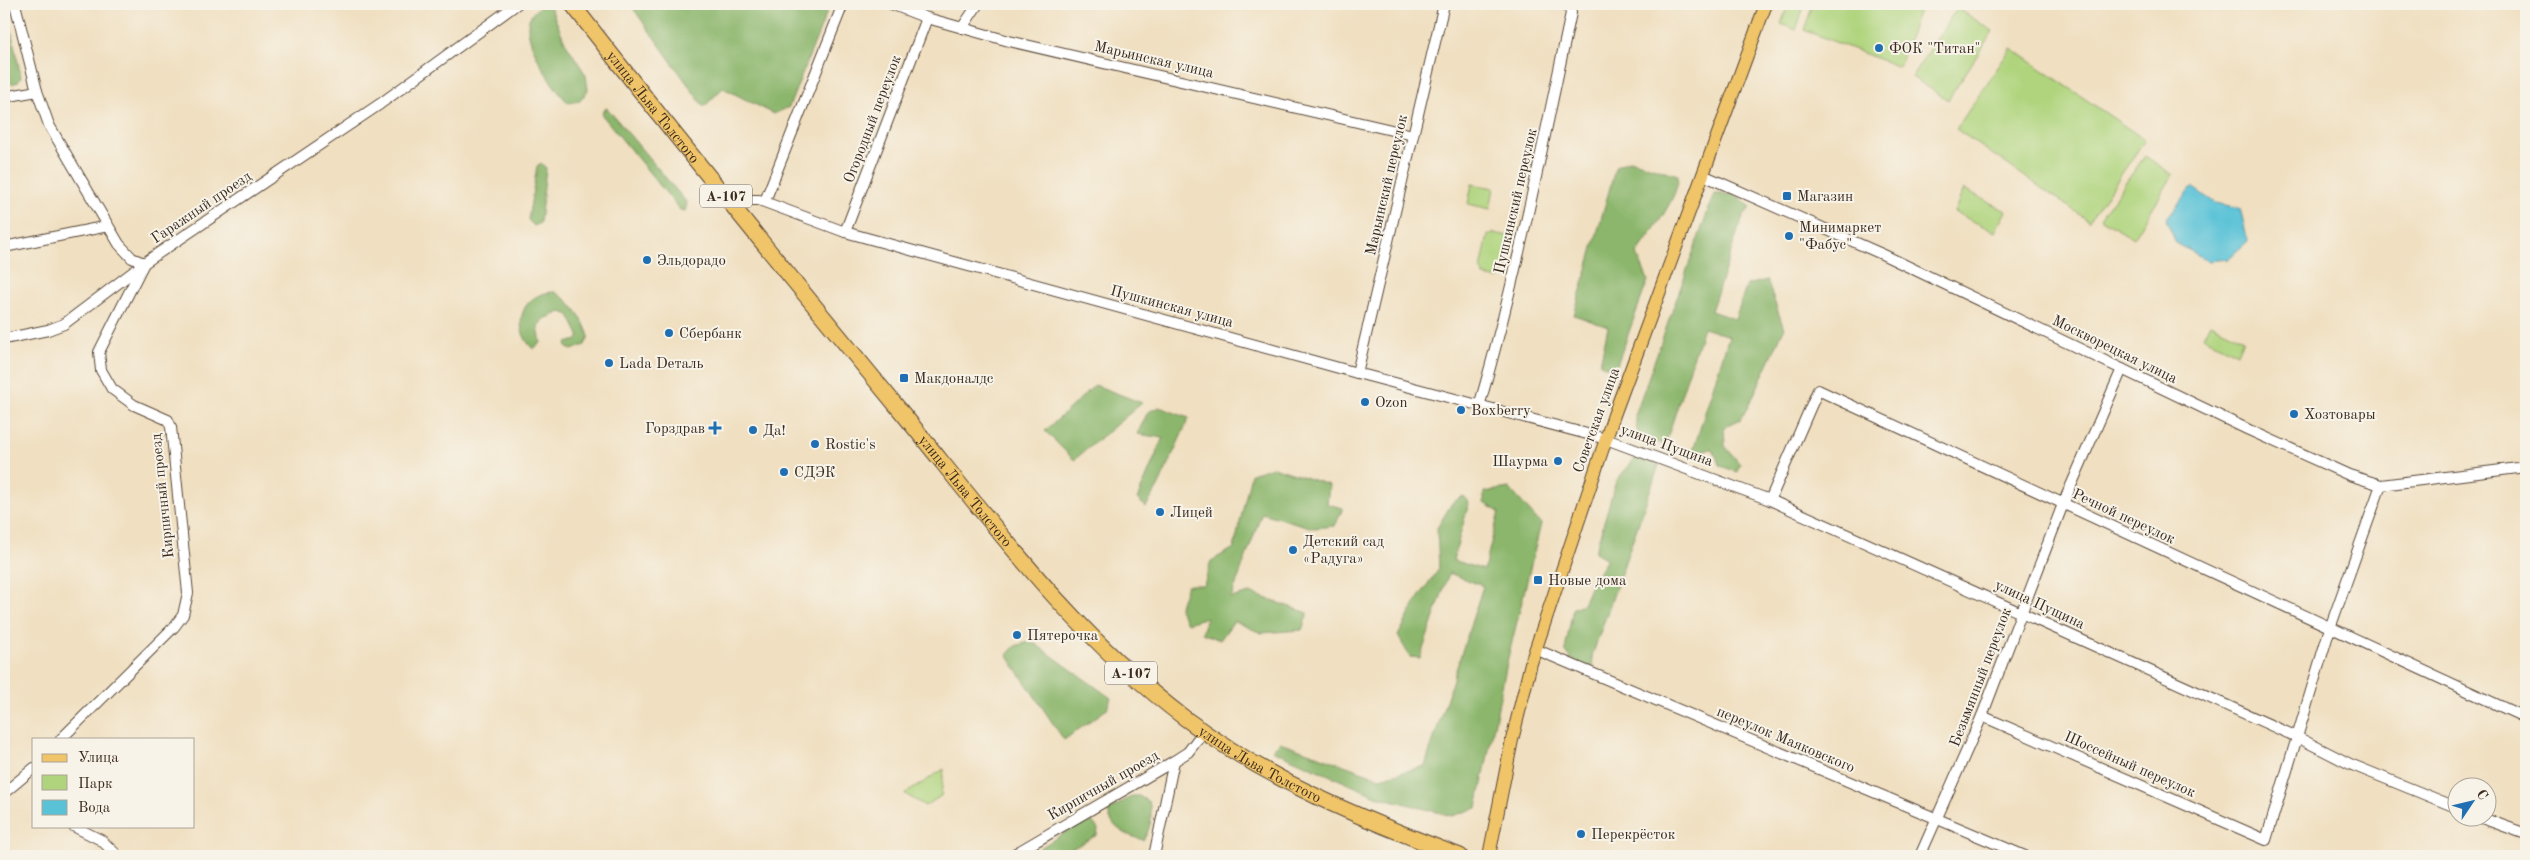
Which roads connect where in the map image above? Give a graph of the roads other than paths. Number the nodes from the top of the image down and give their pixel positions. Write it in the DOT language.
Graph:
graph roads {
  1 [pos="16,4"];
  2 [pos="517,4"];
  3 [pos="572,4"];
  4 [pos="842,4"];
  5 [pos="891,4"];
  6 [pos="978,4"];
  7 [pos="1444,4"];
  8 [pos="1568,4"];
  9 [pos="1766,4"];
  10 [pos="4,6"];
  11 [pos="926,18"];
  12 [pos="962,28"];
  13 [pos="37,91"];
  14 [pos="4,96"];
  15 [pos="1413,135"];
  16 [pos="1703,175"];
  17 [pos="765,201"];
  18 [pos="734,207"];
  19 [pos="108,226"];
  20 [pos="845,232"];
  21 [pos="4,247"];
  22 [pos="144,263"];
  23 [pos="4,339"];
  24 [pos="2122,369"];
  25 [pos="1357,373"];
  26 [pos="1480,403"];
  27 [pos="1606,439"];
  28 [pos="2526,467"];
  29 [pos="2381,485"];
  30 [pos="1770,500"];
  31 [pos="2063,504"];
  32 [pos="2022,612"];
  33 [pos="2330,628"];
  34 [pos="1535,649"];
  35 [pos="1982,716"];
  36 [pos="2526,718"];
  37 [pos="1204,731"];
  38 [pos="2297,737"];
  39 [pos="62,738"];
  40 [pos="1174,762"];
  41 [pos="32,770"];
  42 [pos="4,793"];
  43 [pos="2448,804"];
  44 [pos="1938,819"];
  45 [pos="2498,824"];
  46 [pos="77,828"];
  47 [pos="2526,834"];
  48 [pos="118,856"];
  49 [pos="1011,856"];
  50 [pos="1154,856"];
  51 [pos="1460,856"];
  52 [pos="1489,856"];
  53 [pos="1920,856"];
  54 [pos="2025,856"];
  1 -- 10 [label="street"];
  1 -- 13 [label="street, Гаражный проезд"];
  2 -- 22 [label="street, Гаражный проезд"];
  3 -- 18 [label="highway, улица Льва Толстого / А-107"];
  4 -- 17 [label="street"];
  5 -- 11 [label="street, Марьинская улица"];
  6 -- 12 [label="street"];
  7 -- 15 [label="street, Марьинский переулок"];
  8 -- 26 [label="street, Пушкинский переулок"];
  9 -- 16 [label="main road, Советская улица"];
  11 -- 12 [label="street, Марьинская улица"];
  11 -- 20 [label="street, Огородный переулок"];
  12 -- 15 [label="street, Марьинская улица"];
  13 -- 14 [label="street"];
  13 -- 19 [label="street, Гаражный проезд"];
  15 -- 25 [label="street, Марьинский переулок"];
  16 -- 24 [label="street, Москворецкая улица"];
  16 -- 27 [label="main road, Советская улица"];
  17 -- 18 [label="street, Пушкинская улица"];
  17 -- 20 [label="street, Пушкинская улица"];
  18 -- 37 [label="highway, улица Льва Толстого / А-107"];
  19 -- 21 [label="street"];
  19 -- 22 [label="street, Гаражный проезд"];
  20 -- 25 [label="street, Пушкинская улица"];
  22 -- 23 [label="street"];
  22 -- 39 [label="street, Кирпичный проезд"];
  24 -- 29 [label="street, Москворецкая улица"];
  24 -- 31 [label="street, Безымянный переулок"];
  25 -- 26 [label="street, Пушкинская улица"];
  26 -- 27 [label="street, Пушкинская улица"];
  27 -- 30 [label="street, улица Пущина"];
  27 -- 34 [label="main road, Советская улица"];
  28 -- 29 [label="street, Москворецкая улица"];
  29 -- 33 [label="street"];
  30 -- 31 [label="street, Речной переулок"];
  30 -- 32 [label="street, улица Пущина"];
  31 -- 32 [label="street, Безымянный переулок"];
  31 -- 33 [label="street, Речной переулок"];
  32 -- 35 [label="street, Безымянный переулок"];
  32 -- 38 [label="street, улица Пущина"];
  33 -- 36 [label="street, Речной переулок"];
  33 -- 38 [label="street"];
  34 -- 44 [label="street, переулок Маяковского"];
  34 -- 52 [label="main road, Советская улица"];
  35 -- 38 [label="street, Шоссейный переулок"];
  35 -- 44 [label="street, Безымянный переулок"];
  37 -- 40 [label="street, Кирпичный проезд"];
  37 -- 51 [label="highway, улица Льва Толстого / А-107"];
  38 -- 43 [label="street, улица Пущина"];
  40 -- 49 [label="street, Кирпичный проезд"];
  40 -- 50 [label="street"];
  41 -- 42 [label="street"];
  44 -- 53 [label="street, Безымянный переулок"];
  44 -- 54 [label="street, переулок Маяковского"];
  45 -- 47 [label="street"];
  46 -- 48 [label="street"];
}
